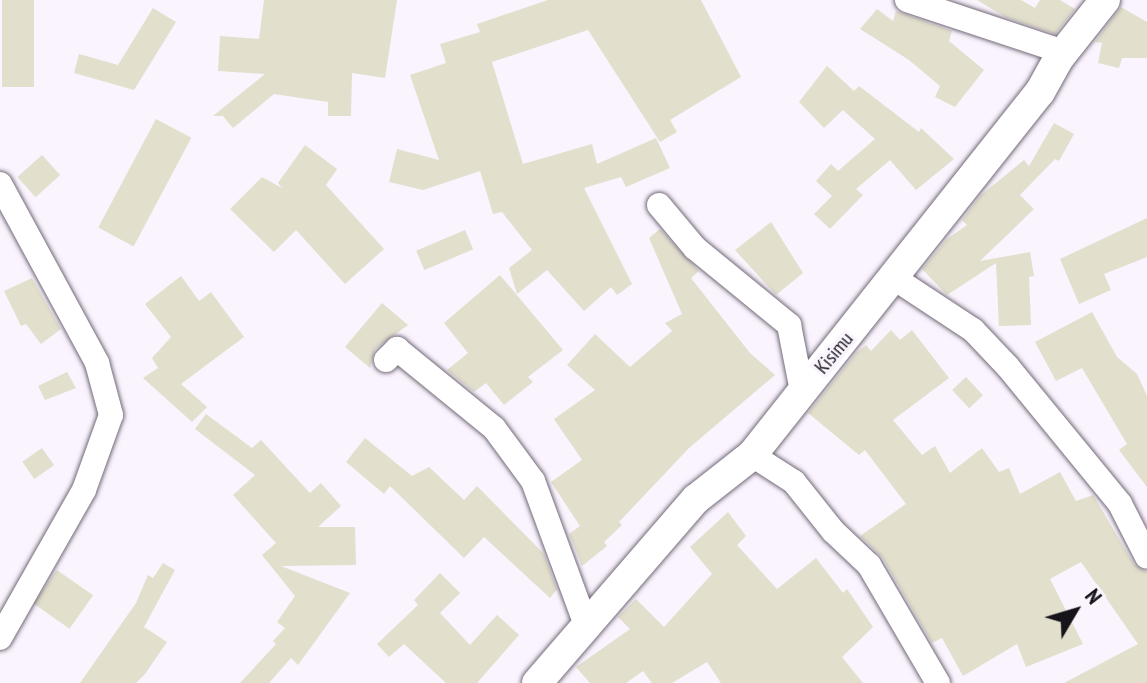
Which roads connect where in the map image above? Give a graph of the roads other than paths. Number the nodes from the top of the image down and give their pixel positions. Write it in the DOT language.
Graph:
graph roads {
  1 [pos="907,0"];
  2 [pos="1105,0"];
  3 [pos="1059,58"];
  4 [pos="0,184"];
  5 [pos="659,205"];
  6 [pos="894,278"];
  7 [pos="386,360"];
  8 [pos="802,391"];
  9 [pos="752,455"];
  10 [pos="1147,557"];
  11 [pos="587,628"];
  12 [pos="0,638"];
  13 [pos="537,683"];
  14 [pos="938,683"];
  1 -- 3 [label="street"];
  2 -- 3 [label="street, Kisimu"];
  3 -- 6 [label="street, Kisimu"];
  4 -- 12 [label="street"];
  5 -- 8 [label="street"];
  6 -- 8 [label="street, Kisimu"];
  6 -- 10 [label="street"];
  7 -- 11 [label="street"];
  8 -- 9 [label="street, Kisimu"];
  9 -- 11 [label="street, Kisimu"];
  9 -- 14 [label="street"];
  11 -- 13 [label="street, Kisimu"];
}
